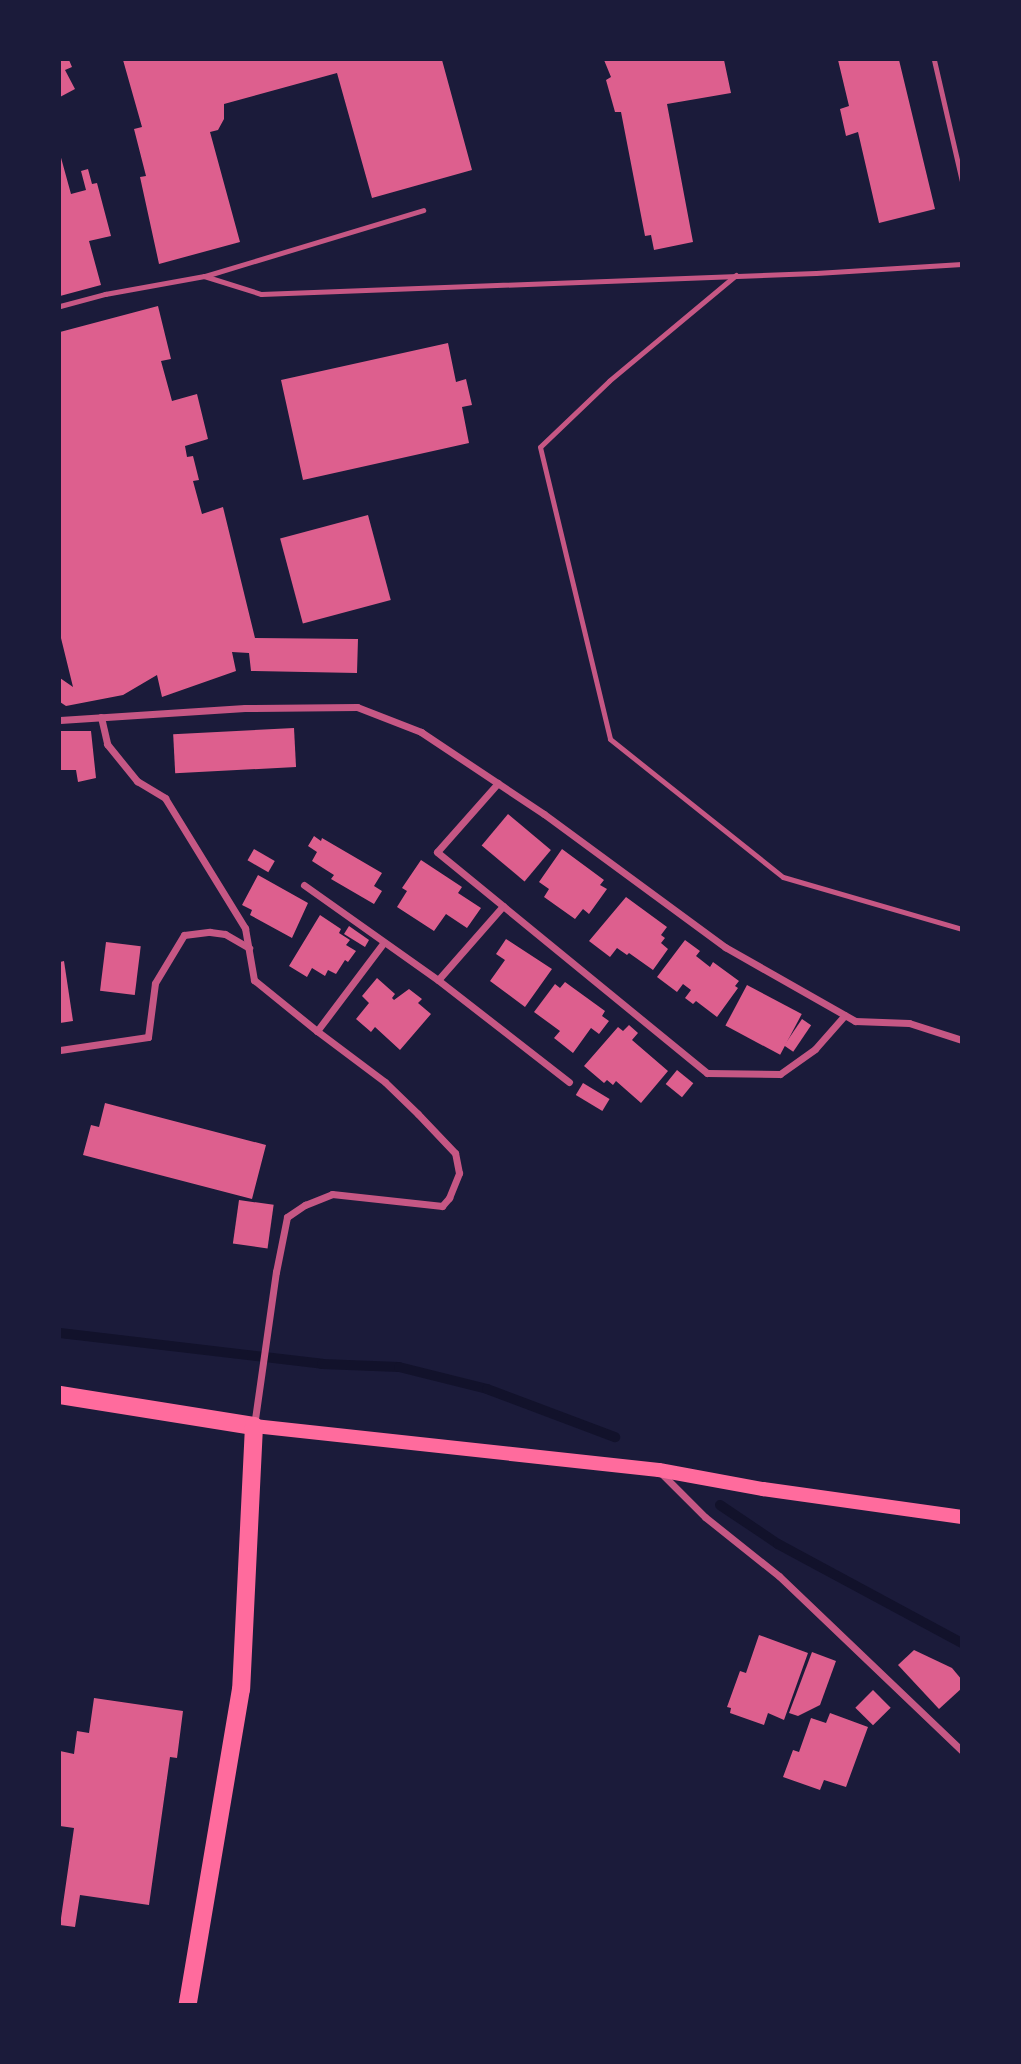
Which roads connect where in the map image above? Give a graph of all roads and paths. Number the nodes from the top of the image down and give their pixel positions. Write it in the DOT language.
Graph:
graph roads {
  1 [pos="934,60"];
  2 [pos="961,181"];
  3 [pos="423,210"];
  4 [pos="961,264"];
  5 [pos="736,275"];
  6 [pos="204,276"];
  7 [pos="60,306"];
  8 [pos="101,717"];
  9 [pos="60,720"];
  10 [pos="498,783"];
  11 [pos="304,885"];
  12 [pos="503,906"];
  13 [pos="961,929"];
  14 [pos="384,942"];
  15 [pos="248,948"];
  16 [pos="439,980"];
  17 [pos="845,1015"];
  18 [pos="317,1031"];
  19 [pos="961,1040"];
  20 [pos="60,1050"];
  21 [pos="569,1082"];
  22 [pos="60,1395"];
  23 [pos="254,1426"];
  24 [pos="659,1470"];
  25 [pos="961,1517"];
  26 [pos="961,1751"];
  27 [pos="188,2004"];
  1 -- 2 [label="lane"];
  3 -- 6 [label="lane"];
  4 -- 5 [label="lane"];
  5 -- 6 [label="lane"];
  5 -- 13 [label="lane"];
  6 -- 7 [label="lane"];
  8 -- 9 [label="street"];
  8 -- 10 [label="street"];
  8 -- 15 [label="street"];
  10 -- 12 [label="street"];
  10 -- 17 [label="street"];
  11 -- 14 [label="street"];
  12 -- 16 [label="street"];
  12 -- 17 [label="street"];
  14 -- 16 [label="street"];
  14 -- 18 [label="street"];
  15 -- 18 [label="street"];
  15 -- 20 [label="street"];
  16 -- 21 [label="street"];
  17 -- 19 [label="street"];
  18 -- 23 [label="street"];
  22 -- 23 [label="main road"];
  23 -- 24 [label="main road"];
  23 -- 27 [label="main road"];
  24 -- 25 [label="main road"];
  24 -- 26 [label="street"];
}
